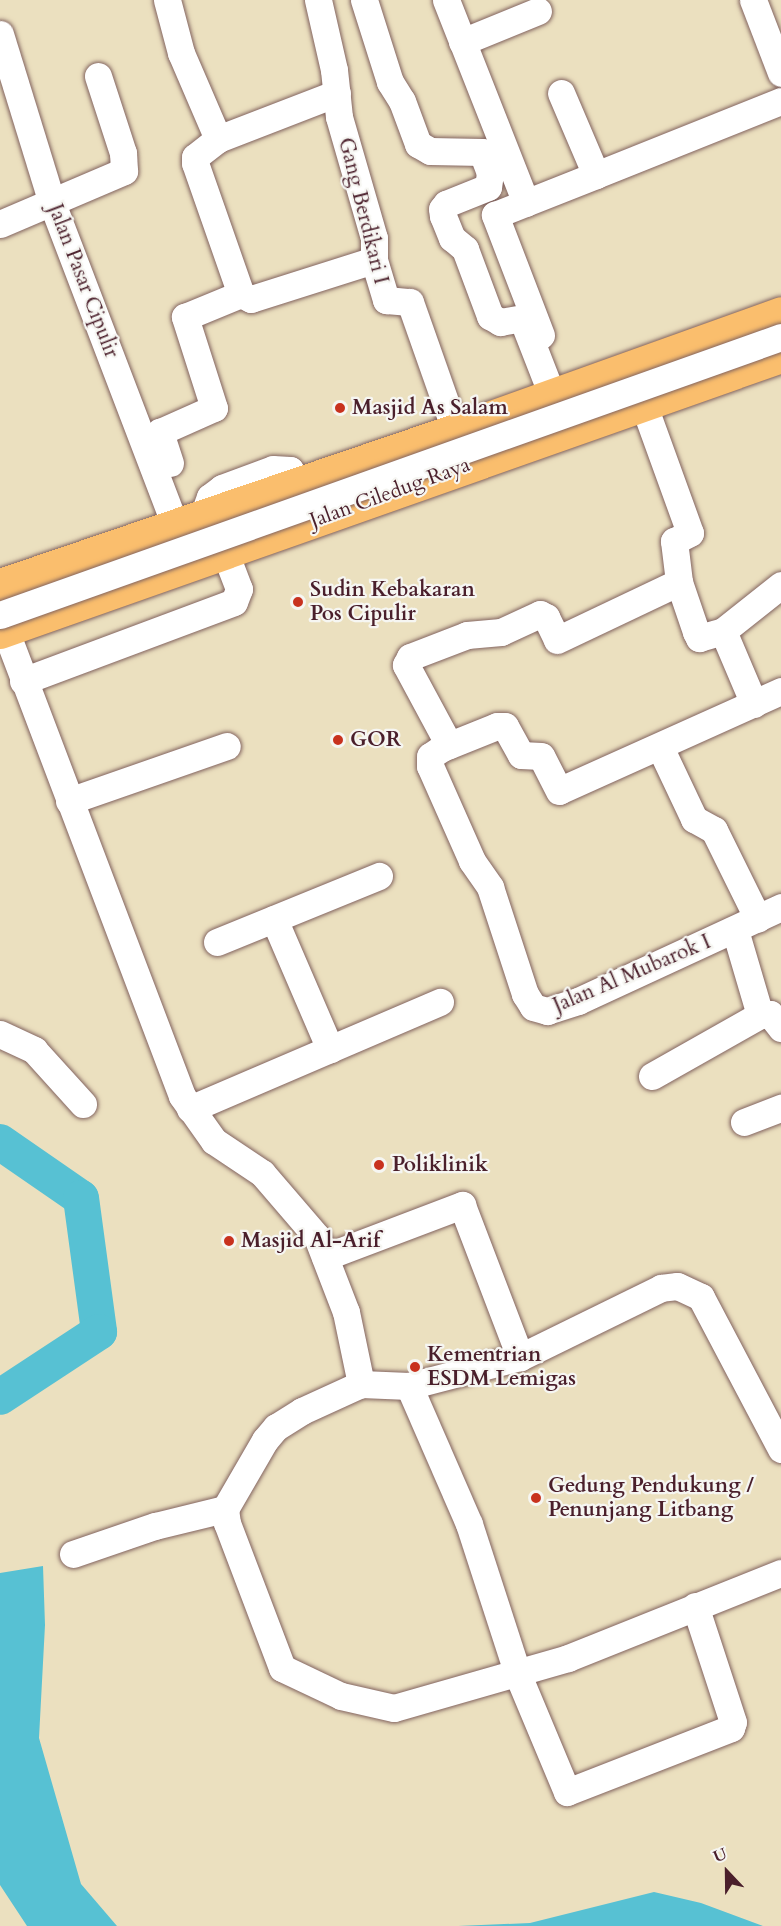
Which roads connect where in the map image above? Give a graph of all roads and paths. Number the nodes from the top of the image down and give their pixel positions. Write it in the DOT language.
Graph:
graph roads {
  1 [pos="167,0"];
  2 [pos="318,0"];
  3 [pos="364,0"];
  4 [pos="446,0"];
  5 [pos="753,0"];
  6 [pos="538,11"];
  7 [pos="0,34"];
  8 [pos="462,42"];
  9 [pos="780,59"];
  10 [pos="98,76"];
  11 [pos="337,93"];
  12 [pos="561,93"];
  13 [pos="781,101"];
  14 [pos="218,139"];
  15 [pos="596,175"];
  16 [pos="52,203"];
  17 [pos="526,203"];
  18 [pos="0,224"];
  19 [pos="374,260"];
  20 [pos="241,294"];
  21 [pos="781,313"];
  22 [pos="781,337"];
  23 [pos="781,356"];
  24 [pos="628,368"];
  25 [pos="557,394"];
  26 [pos="643,403"];
  27 [pos="455,430"];
  28 [pos="152,434"];
  29 [pos="260,485"];
  30 [pos="189,521"];
  31 [pos="278,534"];
  32 [pos="225,552"];
  33 [pos="679,582"];
  34 [pos="0,585"];
  35 [pos="781,585"];
  36 [pos="1,624"];
  37 [pos="723,631"];
  38 [pos="23,681"];
  39 [pos="781,691"];
  40 [pos="754,704"];
  41 [pos="449,745"];
  42 [pos="227,746"];
  43 [pos="660,747"];
  44 [pos="69,801"];
  45 [pos="378,876"];
  46 [pos="758,918"];
  47 [pos="274,919"];
  48 [pos="217,942"];
  49 [pos="440,1002"];
  50 [pos="771,1021"];
  51 [pos="0,1034"];
  52 [pos="330,1049"];
  53 [pos="652,1076"];
  54 [pos="83,1104"];
  55 [pos="781,1108"];
  56 [pos="190,1109"];
  57 [pos="744,1122"];
  58 [pos="325,1257"];
  59 [pos="520,1357"];
  60 [pos="361,1384"];
  61 [pos="409,1386"];
  62 [pos="781,1449"];
  63 [pos="225,1509"];
  64 [pos="73,1554"];
  65 [pos="781,1573"];
  66 [pos="695,1606"];
  67 [pos="518,1675"];
  1 -- 14 [label="street"];
  2 -- 11 [label="street, Gang Berdikari I"];
  3 -- 25 [label="street"];
  4 -- 8 [label="street"];
  5 -- 9 [label="street"];
  6 -- 8 [label="street"];
  7 -- 16 [label="street, Jalan Pasar Cipulir"];
  8 -- 17 [label="street"];
  10 -- 16 [label="street"];
  11 -- 14 [label="street"];
  11 -- 19 [label="street, Gang Berdikari I"];
  12 -- 15 [label="street"];
  13 -- 15 [label="street"];
  14 -- 20 [label="street"];
  15 -- 17 [label="street"];
  16 -- 18 [label="street"];
  16 -- 28 [label="street, Jalan Pasar Cipulir"];
  17 -- 25 [label="street"];
  19 -- 20 [label="street"];
  19 -- 27 [label="street, Gang Berdikari I"];
  20 -- 28 [label="street"];
  21 -- 24 [label="main road, Jalan Ciledug Raya"];
  22 -- 36 [label="street, bridge"];
  23 -- 26 [label="main road, Jalan Ciledug Raya"];
  24 -- 25 [label="main road, Jalan Ciledug Raya"];
  24 -- 26 [label="main road"];
  25 -- 27 [label="main road, Jalan Ciledug Raya"];
  26 -- 31 [label="main road, Jalan Ciledug Raya"];
  26 -- 33 [label="street"];
  27 -- 29 [label="main road, Jalan Ciledug Raya"];
  28 -- 30 [label="street, Jalan Pasar Cipulir"];
  29 -- 30 [label="main road, Jalan Ciledug Raya"];
  29 -- 31 [label="main road"];
  30 -- 34 [label="main road, Jalan Ciledug Raya"];
  31 -- 32 [label="main road, Jalan Ciledug Raya"];
  32 -- 36 [label="main road, Jalan Ciledug Raya"];
  32 -- 38 [label="street"];
  33 -- 37 [label="street"];
  33 -- 41 [label="street"];
  35 -- 37 [label="street"];
  36 -- 38 [label="street"];
  37 -- 40 [label="street"];
  38 -- 44 [label="street"];
  39 -- 40 [label="street"];
  40 -- 43 [label="street"];
  41 -- 43 [label="street"];
  41 -- 46 [label="street, Jalan Al Mubarok I"];
  42 -- 44 [label="street"];
  43 -- 46 [label="street"];
  44 -- 56 [label="street"];
  45 -- 47 [label="street"];
  46 -- 50 [label="street"];
  47 -- 48 [label="street"];
  47 -- 52 [label="street"];
  49 -- 52 [label="street"];
  50 -- 53 [label="street"];
  51 -- 54 [label="street"];
  52 -- 56 [label="street"];
  55 -- 57 [label="street"];
  56 -- 58 [label="street"];
  58 -- 59 [label="street"];
  58 -- 60 [label="street"];
  59 -- 61 [label="street"];
  59 -- 62 [label="street"];
  60 -- 61 [label="street"];
  60 -- 63 [label="street"];
  61 -- 67 [label="street"];
  63 -- 64 [label="street"];
  63 -- 67 [label="street"];
  65 -- 66 [label="street"];
  66 -- 67 [label="street"];
  66 -- 67 [label="street"];
}
